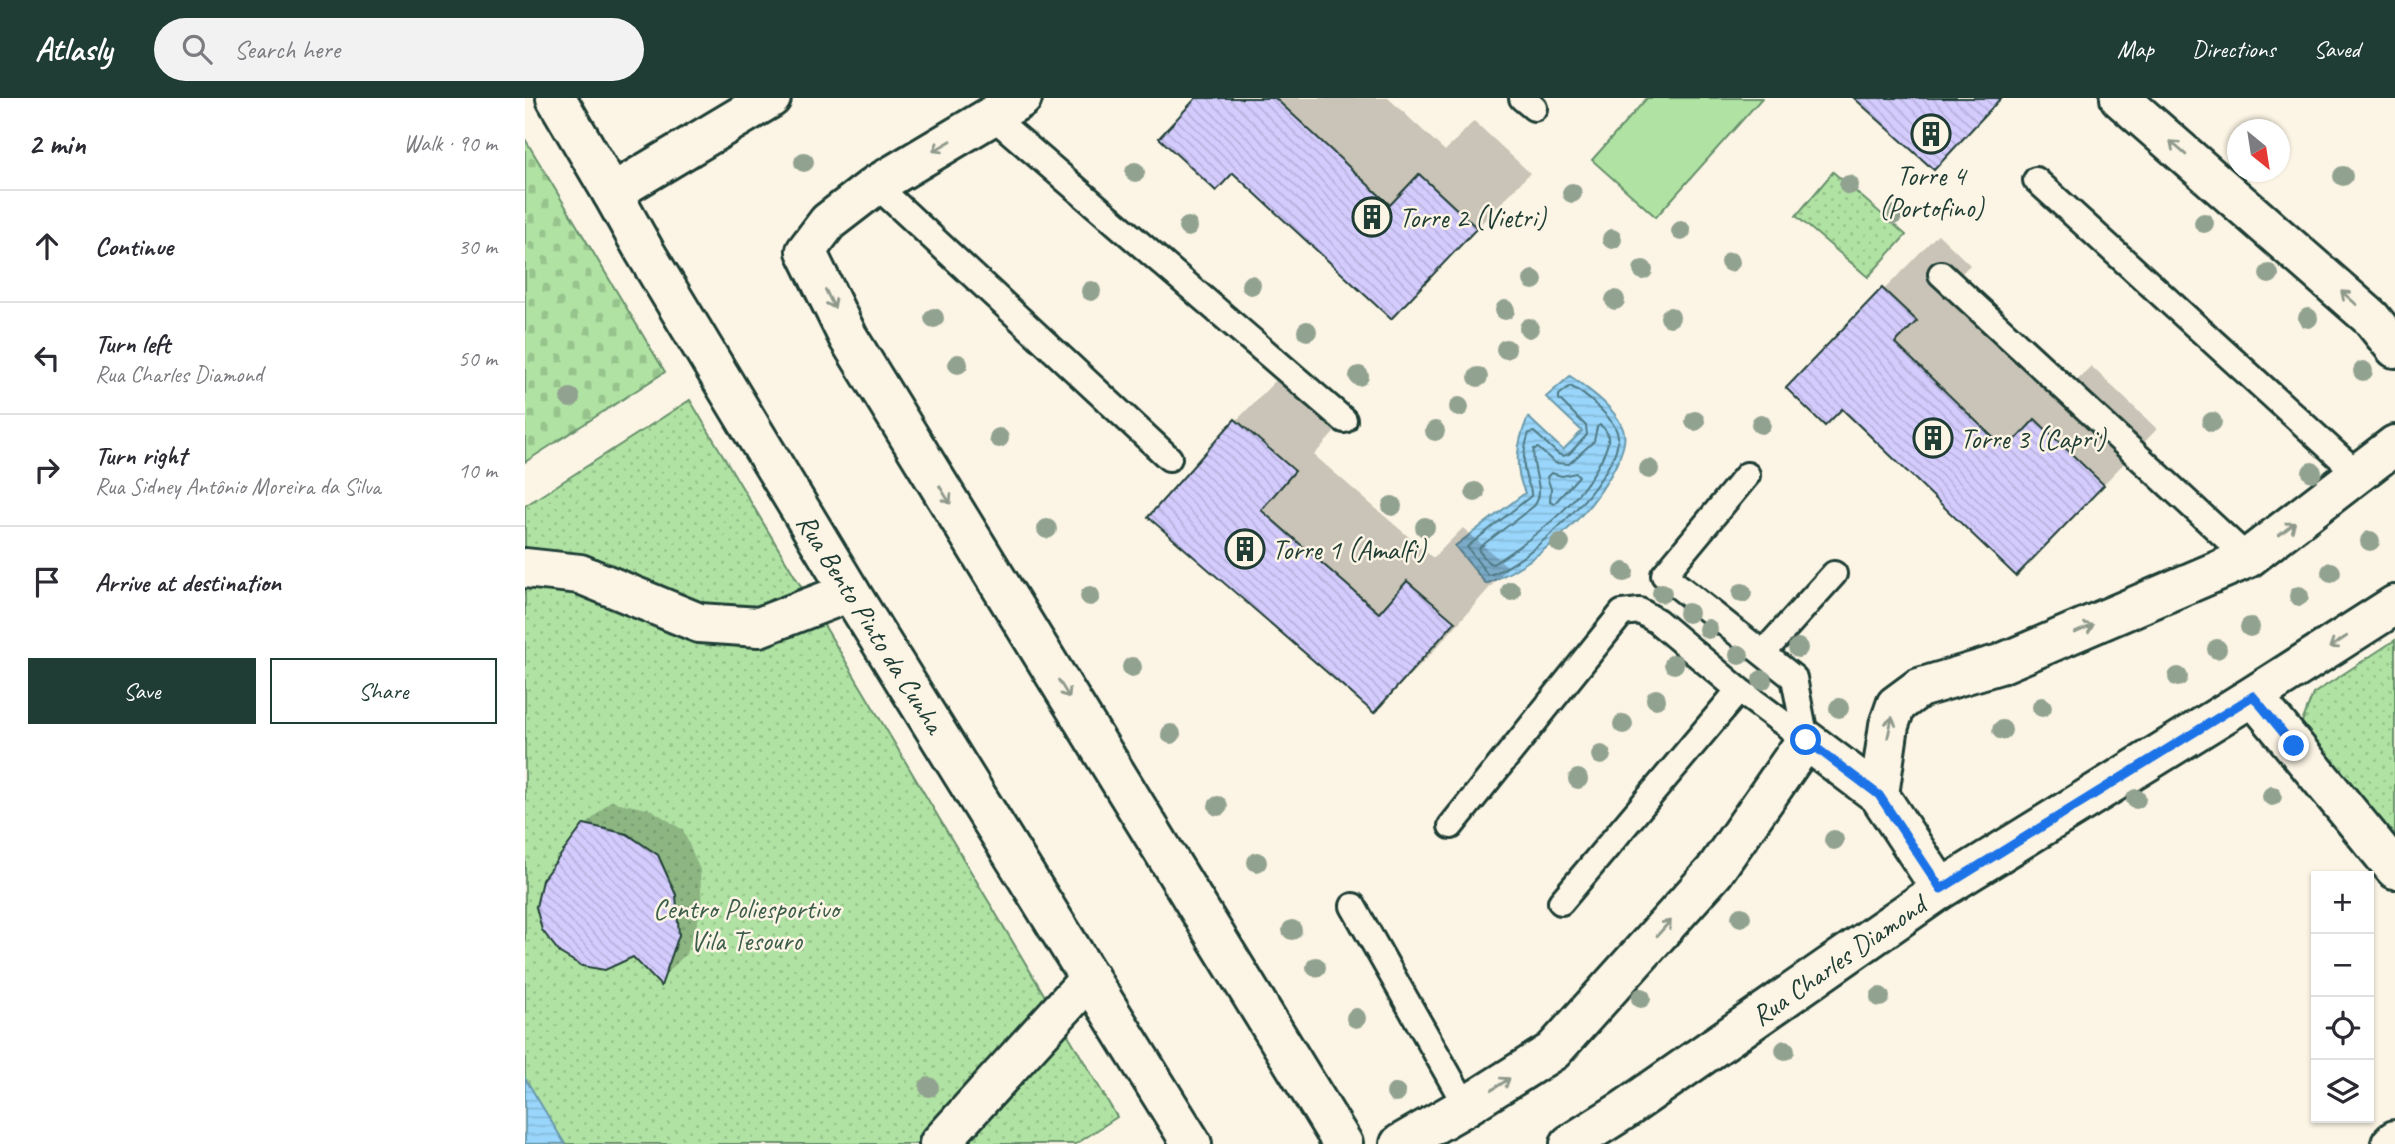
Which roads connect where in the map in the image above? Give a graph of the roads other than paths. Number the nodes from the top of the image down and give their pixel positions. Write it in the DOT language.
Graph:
graph roads {
  1 [pos="556,98"];
  2 [pos="771,98"];
  3 [pos="2120,98"];
  4 [pos="1007,107"];
  5 [pos="2036,180"];
  6 [pos="876,185"];
  7 [pos="612,193"];
  8 [pos="1941,274"];
  9 [pos="2395,348"];
  10 [pos="1344,420"];
  11 [pos="2395,445"];
  12 [pos="1168,458"];
  13 [pos="2358,474"];
  14 [pos="1747,475"];
  15 [pos="2249,558"];
  16 [pos="525,568"];
  17 [pos="1834,574"];
  18 [pos="850,592"];
  19 [pos="2395,605"];
  20 [pos="1763,653"];
  21 [pos="1739,690"];
  22 [pos="2253,696"];
  23 [pos="1806,740"];
  24 [pos="1879,795"];
  25 [pos="1451,826"];
  26 [pos="2395,869"];
  27 [pos="1941,889"];
  28 [pos="1561,902"];
  29 [pos="1353,906"];
  30 [pos="1090,978"];
  31 [pos="1466,1106"];
  32 [pos="2395,1140"];
  33 [pos="939,1144"];
  34 [pos="1192,1144"];
  35 [pos="1343,1144"];
  36 [pos="1400,1144"];
  37 [pos="1570,1144"];
  38 [pos="2391,1144"];
  1 -- 7 [label="street, Rua Bento Pinto da Cunha"];
  2 -- 7 [label="street"];
  9 -- 3 [label="street, one-way"];
  4 -- 6 [label="street, one-way"];
  4 -- 10 [label="lane"];
  5 -- 13 [label="lane"];
  6 -- 12 [label="lane"];
  6 -- 35 [label="street, one-way"];
  7 -- 18 [label="street, Rua Bento Pinto da Cunha"];
  8 -- 15 [label="lane"];
  11 -- 13 [label="street"];
  15 -- 13 [label="street, one-way"];
  14 -- 20 [label="lane"];
  24 -- 15 [label="street, one-way"];
  16 -- 18 [label="street"];
  17 -- 20 [label="lane"];
  18 -- 30 [label="street, Rua Bento Pinto da Cunha"];
  19 -- 22 [label="street, Rua Charles Diamond, one-way"];
  20 -- 23 [label="lane"];
  21 -- 23 [label="lane"];
  21 -- 25 [label="lane"];
  21 -- 28 [label="lane"];
  22 -- 26 [label="street"];
  22 -- 27 [label="street, Rua Charles Diamond"];
  23 -- 24 [label="street"];
  31 -- 23 [label="street, one-way"];
  24 -- 27 [label="street"];
  27 -- 37 [label="street, Rua Charles Diamond"];
  29 -- 31 [label="lane"];
  30 -- 33 [label="street"];
  30 -- 34 [label="street, Rua Bento Pinto da Cunha"];
  31 -- 36 [label="street"];
  32 -- 38 [label="street"];
}
